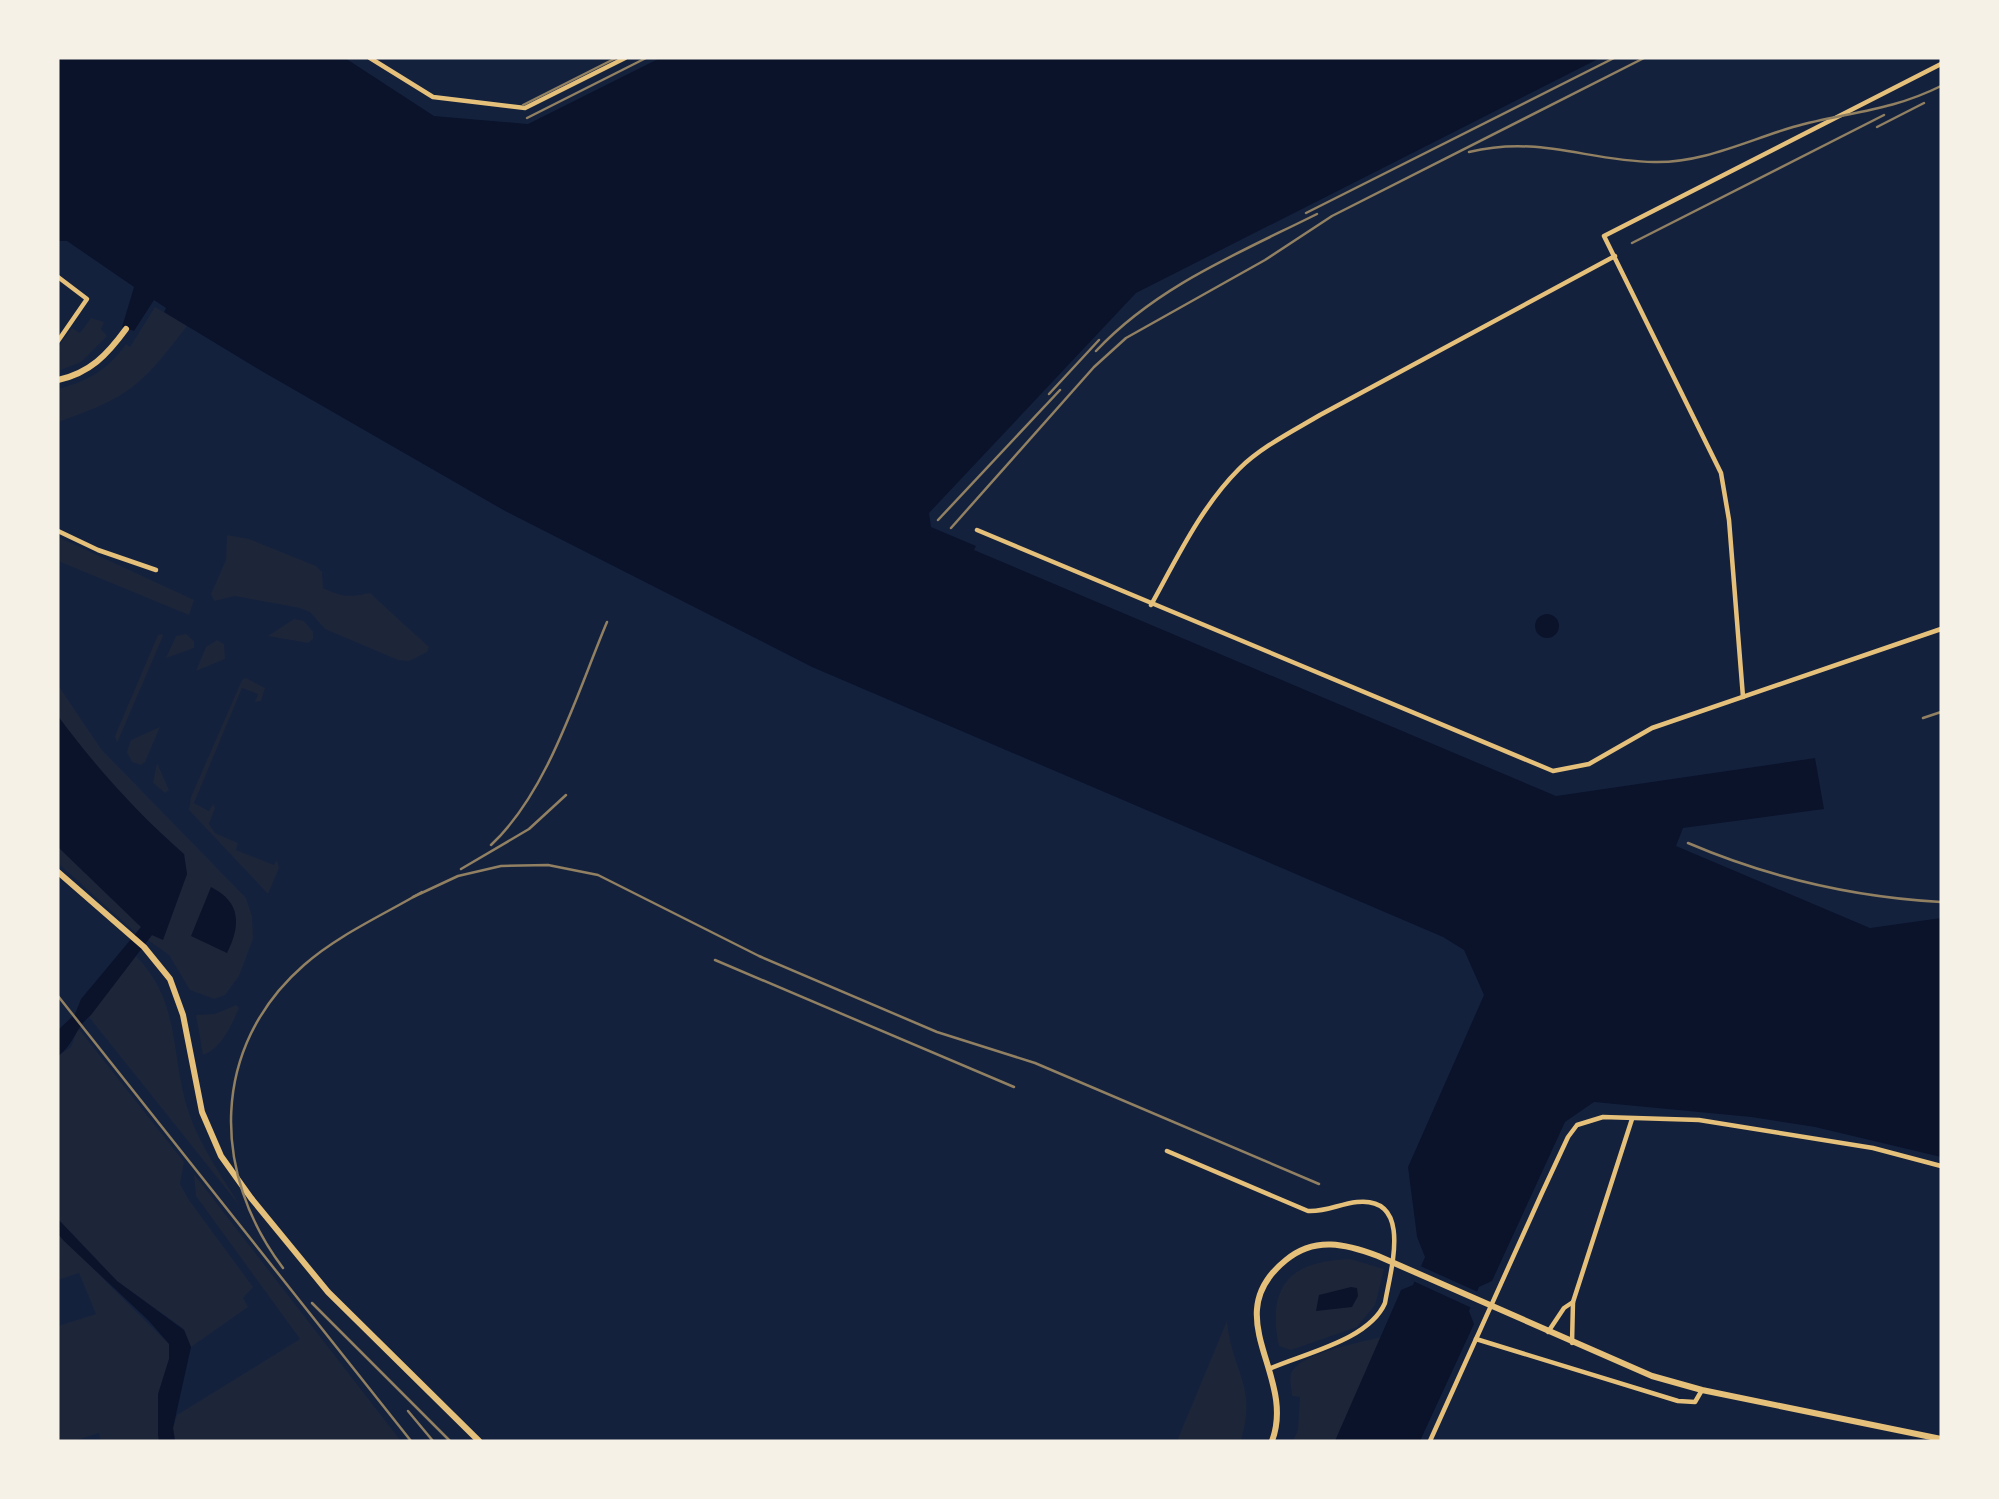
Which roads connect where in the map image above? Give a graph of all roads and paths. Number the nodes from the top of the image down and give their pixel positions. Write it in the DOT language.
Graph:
graph roads {
  1 [pos="370,58"];
  2 [pos="625,58"];
  3 [pos="1941,64"];
  4 [pos="1615,256"];
  5 [pos="58,277"];
  6 [pos="126,329"];
  7 [pos="58,341"];
  8 [pos="58,380"];
  9 [pos="976,530"];
  10 [pos="58,531"];
  11 [pos="156,570"];
  12 [pos="1151,605"];
  13 [pos="1941,629"];
  14 [pos="1743,697"];
  15 [pos="58,872"];
  16 [pos="1632,1119"];
  17 [pos="1167,1152"];
  18 [pos="1941,1166"];
  19 [pos="1573,1302"];
  20 [pos="1548,1332"];
  21 [pos="1476,1339"];
  22 [pos="1573,1343"];
  23 [pos="1269,1369"];
  24 [pos="1702,1390"];
  25 [pos="1941,1439"];
  26 [pos="479,1441"];
  27 [pos="1272,1441"];
  28 [pos="1430,1441"];
  1 -- 2 [label="street"];
  3 -- 4 [label="street"];
  4 -- 12 [label="street"];
  4 -- 14 [label="street"];
  5 -- 7 [label="street"];
  6 -- 8 [label="main road"];
  9 -- 12 [label="street"];
  10 -- 11 [label="street"];
  12 -- 14 [label="street"];
  13 -- 14 [label="street"];
  15 -- 26 [label="main road"];
  16 -- 18 [label="street"];
  16 -- 19 [label="street"];
  16 -- 21 [label="street"];
  17 -- 23 [label="street"];
  19 -- 20 [label="street"];
  19 -- 22 [label="street"];
  20 -- 22 [label="main road"];
  20 -- 23 [label="main road"];
  21 -- 24 [label="street"];
  21 -- 28 [label="street"];
  22 -- 24 [label="main road"];
  23 -- 27 [label="main road"];
  24 -- 25 [label="main road"];
}
